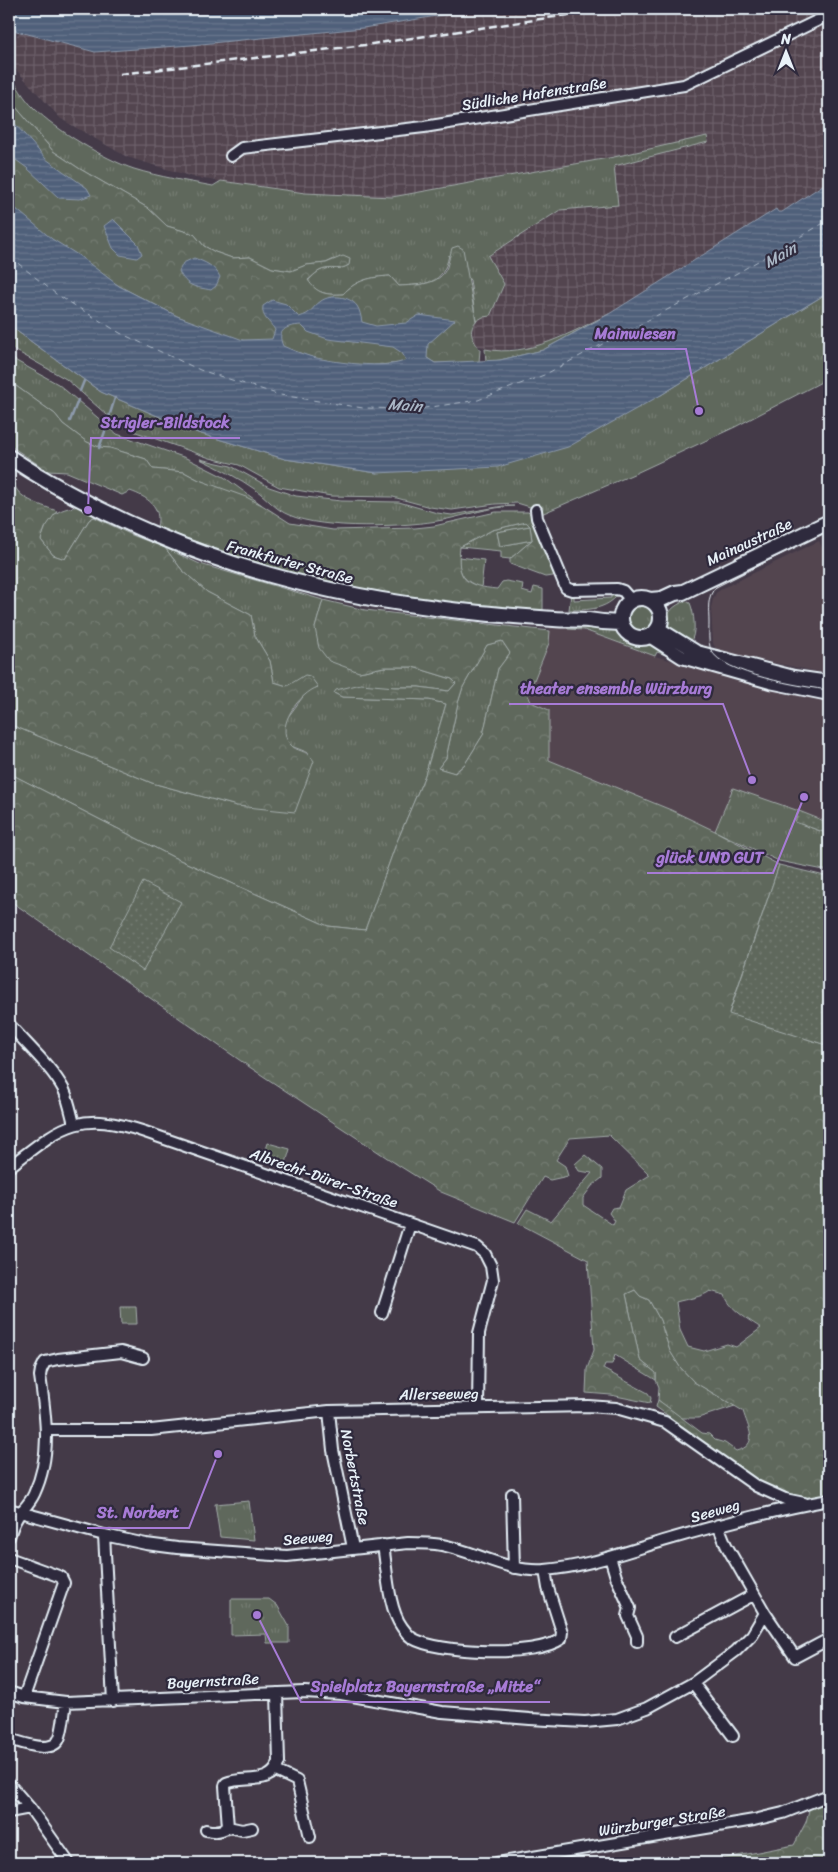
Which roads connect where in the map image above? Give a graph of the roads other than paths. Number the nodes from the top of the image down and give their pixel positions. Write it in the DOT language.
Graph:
graph roads {
  1 [pos="829,16"];
  2 [pos="231,156"];
  3 [pos="9,457"];
  4 [pos="536,510"];
  5 [pos="829,522"];
  6 [pos="683,592"];
  7 [pos="628,597"];
  8 [pos="650,600"];
  9 [pos="661,613"];
  10 [pos="621,618"];
  11 [pos="655,632"];
  12 [pos="794,682"];
  13 [pos="829,682"];
  14 [pos="829,694"];
  15 [pos="9,1024"];
  16 [pos="74,1124"];
  17 [pos="9,1167"];
  18 [pos="410,1224"];
  19 [pos="382,1313"];
  20 [pos="142,1358"];
  21 [pos="478,1407"];
  22 [pos="329,1411"];
  23 [pos="47,1430"];
  24 [pos="512,1494"];
  25 [pos="829,1500"];
  26 [pos="808,1504"];
  27 [pos="9,1509"];
  28 [pos="22,1511"];
  29 [pos="718,1525"];
  30 [pos="104,1535"];
  31 [pos="9,1537"];
  32 [pos="383,1546"];
  33 [pos="353,1548"];
  34 [pos="610,1557"];
  35 [pos="9,1558"];
  36 [pos="514,1568"];
  37 [pos="545,1570"];
  38 [pos="753,1595"];
  39 [pos="765,1613"];
  40 [pos="675,1637"];
  41 [pos="829,1640"];
  42 [pos="637,1642"];
  43 [pos="693,1683"];
  44 [pos="9,1692"];
  45 [pos="276,1693"];
  46 [pos="24,1698"];
  47 [pos="113,1700"];
  48 [pos="66,1702"];
  49 [pos="733,1736"];
  50 [pos="9,1739"];
  51 [pos="276,1771"];
  52 [pos="9,1784"];
  53 [pos="829,1795"];
  54 [pos="30,1808"];
  55 [pos="9,1812"];
  56 [pos="228,1827"];
  57 [pos="252,1828"];
  58 [pos="206,1830"];
  59 [pos="310,1837"];
  60 [pos="69,1863"];
  61 [pos="497,1863"];
  1 -- 2 [label="street, Südliche Hafenstraße"];
  3 -- 10 [label="main road, Frankfurter Straße"];
  4 -- 7 [label="street"];
  5 -- 6 [label="main road, Mainaustraße"];
  6 -- 8 [label="main road, Mainaustraße"];
  6 -- 9 [label="main road, Mainaustraße"];
  7 -- 8 [label="main road"];
  7 -- 10 [label="main road"];
  8 -- 9 [label="main road"];
  9 -- 11 [label="main road"];
  10 -- 11 [label="main road"];
  11 -- 12 [label="street"];
  12 -- 13 [label="street"];
  12 -- 14 [label="street"];
  15 -- 16 [label="street"];
  16 -- 17 [label="street, Albrecht-Dürer-Straße"];
  16 -- 18 [label="street, Albrecht-Dürer-Straße"];
  18 -- 19 [label="street"];
  18 -- 21 [label="street, Albrecht-Dürer-Straße"];
  20 -- 23 [label="street"];
  21 -- 22 [label="street, Allerseeweg"];
  21 -- 26 [label="street, Allerseeweg"];
  22 -- 23 [label="street, Allerseeweg"];
  22 -- 33 [label="street, Norbertstraße"];
  23 -- 28 [label="street"];
  24 -- 36 [label="street"];
  25 -- 26 [label="street, Seeweg"];
  26 -- 29 [label="street, Seeweg"];
  27 -- 28 [label="street, Seeweg"];
  28 -- 30 [label="street, Seeweg"];
  28 -- 31 [label="street"];
  29 -- 34 [label="street, Seeweg"];
  29 -- 38 [label="street"];
  30 -- 33 [label="street, Seeweg"];
  30 -- 47 [label="street"];
  32 -- 33 [label="street, Seeweg"];
  32 -- 36 [label="street, Seeweg"];
  32 -- 37 [label="street"];
  34 -- 37 [label="street, Seeweg"];
  34 -- 42 [label="street"];
  35 -- 46 [label="street"];
  36 -- 37 [label="street, Seeweg"];
  38 -- 39 [label="street"];
  38 -- 40 [label="street"];
  39 -- 41 [label="street"];
  39 -- 43 [label="street, Bayernstraße"];
  43 -- 45 [label="street, Bayernstraße"];
  43 -- 49 [label="street"];
  44 -- 46 [label="street, Bayernstraße"];
  45 -- 47 [label="street, Bayernstraße"];
  45 -- 51 [label="street"];
  46 -- 48 [label="street, Bayernstraße"];
  47 -- 48 [label="street, Bayernstraße"];
  48 -- 50 [label="street"];
  51 -- 56 [label="street"];
  51 -- 59 [label="street"];
  52 -- 54 [label="street"];
  53 -- 61 [label="street, Würzburger Straße"];
  54 -- 55 [label="street"];
  54 -- 60 [label="street"];
  56 -- 57 [label="street"];
  56 -- 58 [label="street"];
}
